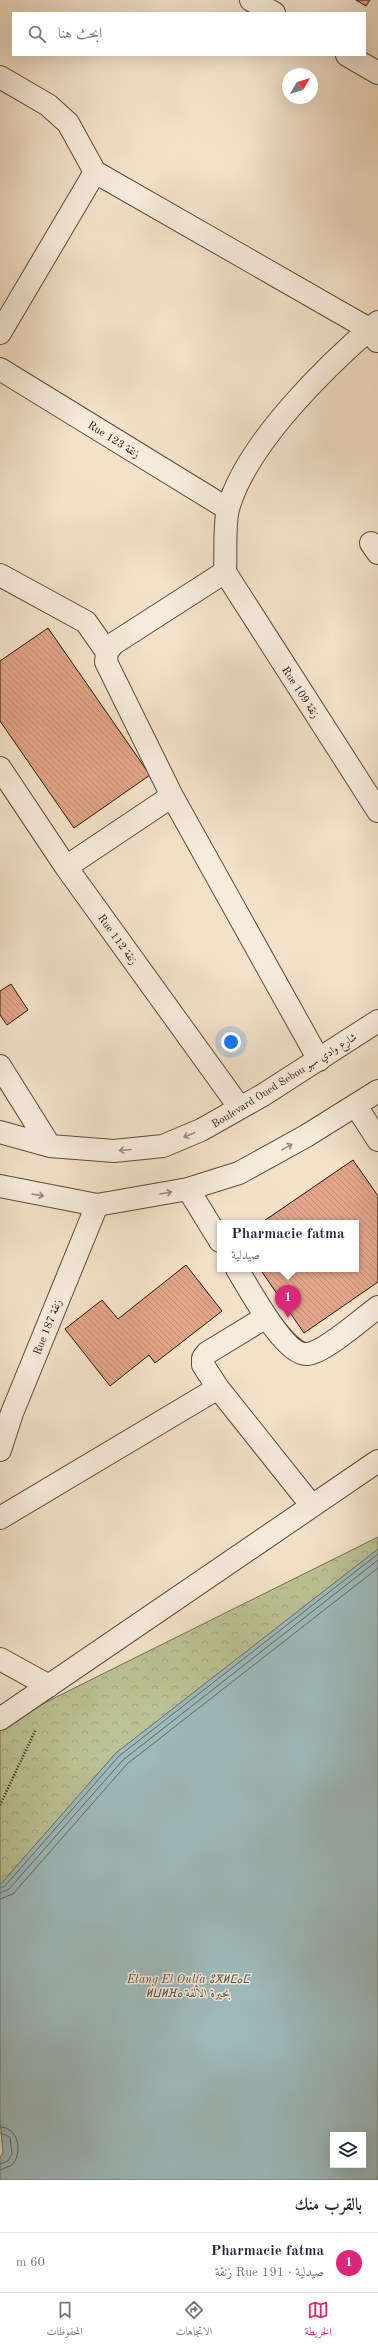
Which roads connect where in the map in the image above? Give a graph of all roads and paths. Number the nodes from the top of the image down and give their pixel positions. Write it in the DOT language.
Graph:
graph roads {
  1 [pos="251,0"];
  2 [pos="272,12"];
  3 [pos="349,56"];
  4 [pos="378,73"];
  5 [pos="0,77"];
  6 [pos="95,172"];
  7 [pos="375,331"];
  8 [pos="0,334"];
  9 [pos="0,369"];
  10 [pos="228,510"];
  11 [pos="225,572"];
  12 [pos="0,575"];
  13 [pos="107,652"];
  14 [pos="0,768"];
  15 [pos="172,796"];
  16 [pos="378,811"];
  17 [pos="66,867"];
  18 [pos="378,1021"];
  19 [pos="319,1060"];
  20 [pos="0,1066"];
  21 [pos="378,1091"];
  22 [pos="356,1106"];
  23 [pos="240,1108"];
  24 [pos="0,1132"];
  25 [pos="378,1140"];
  26 [pos="50,1146"];
  27 [pos="0,1186"];
  28 [pos="188,1189"];
  29 [pos="97,1205"];
  30 [pos="217,1236"];
  31 [pos="239,1272"];
  32 [pos="378,1307"];
  33 [pos="266,1316"];
  34 [pos="218,1388"];
  35 [pos="6,1410"];
  36 [pos="0,1450"];
  37 [pos="378,1462"];
  38 [pos="312,1506"];
  39 [pos="0,1518"];
  40 [pos="0,1659"];
  41 [pos="49,1686"];
  42 [pos="0,1719"];
  43 [pos="37,1728"];
  44 [pos="0,1805"];
  1 -- 2 [label="street"];
  3 -- 4 [label="street"];
  5 -- 6 [label="street"];
  6 -- 7 [label="street"];
  6 -- 8 [label="street"];
  7 -- 10 [label="street"];
  9 -- 10 [label="street, Rue 123 زنقة"];
  10 -- 11 [label="street"];
  11 -- 13 [label="street"];
  11 -- 16 [label="street, Rue 109 زنقة"];
  12 -- 13 [label="street"];
  13 -- 15 [label="street"];
  14 -- 17 [label="street, Rue 112 زنقة"];
  15 -- 17 [label="street"];
  15 -- 19 [label="street"];
  17 -- 23 [label="street, Rue 112 زنقة"];
  18 -- 19 [label="street, Boulevard Oued Sebou شارع وادي سبو"];
  19 -- 23 [label="street, Boulevard Oued Sebou شارع وادي سبو"];
  20 -- 26 [label="street"];
  21 -- 22 [label="street"];
  22 -- 25 [label="street"];
  28 -- 22 [label="street, one-way"];
  23 -- 26 [label="street, Boulevard Oued Sebou شارع وادي سبو, one-way"];
  24 -- 26 [label="street, Boulevard Oued Sebou شارع وادي سبو"];
  27 -- 29 [label="street, one-way"];
  29 -- 28 [label="street, one-way"];
  28 -- 30 [label="street"];
  29 -- 35 [label="street, Rue 187 زنقة"];
  31 -- 33 [label="street"];
  32 -- 33 [label="street"];
  33 -- 34 [label="street"];
  34 -- 38 [label="street"];
  34 -- 39 [label="street"];
  35 -- 36 [label="street, Rue 187 زنقة"];
  37 -- 38 [label="street"];
  38 -- 41 [label="street"];
  40 -- 41 [label="street"];
  41 -- 42 [label="street"];
  43 -- 44 [label="path"];
}
